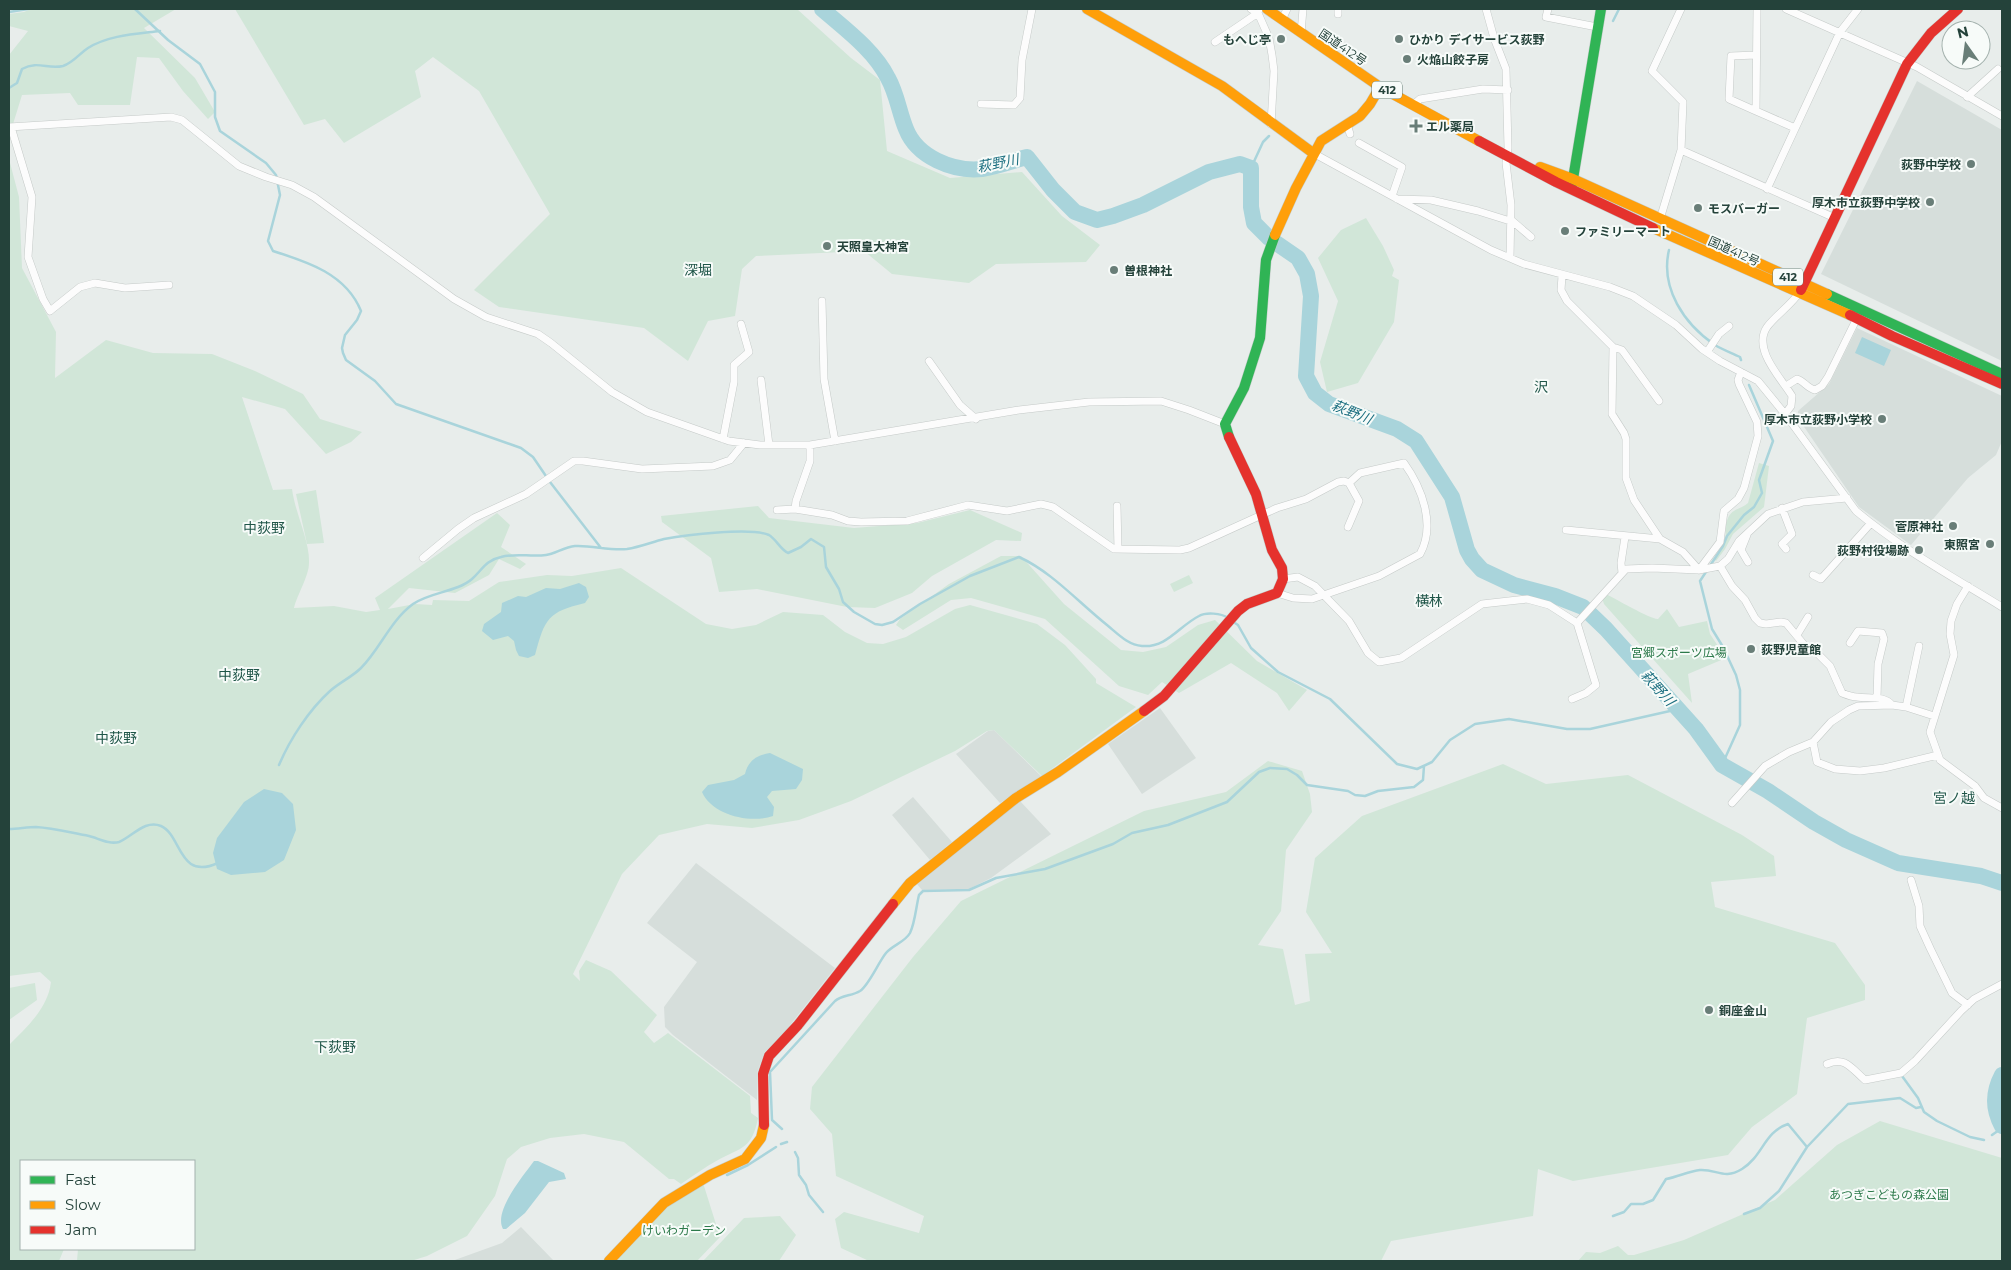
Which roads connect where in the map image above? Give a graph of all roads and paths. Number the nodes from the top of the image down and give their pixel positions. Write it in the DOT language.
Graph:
graph roads {
  1 [pos="1032,9"];
  2 [pos="1087,9"];
  3 [pos="1287,9"];
  4 [pos="1303,9"];
  5 [pos="1486,9"];
  6 [pos="1548,9"];
  7 [pos="1601,9"];
  8 [pos="1681,9"];
  9 [pos="1757,9"];
  10 [pos="1786,9"];
  11 [pos="1858,9"];
  12 [pos="1958,9"];
  13 [pos="1259,10"];
  14 [pos="1282,20"];
  15 [pos="1597,27"];
  16 [pos="1840,32"];
  17 [pos="1301,34"];
  18 [pos="1215,42"];
  19 [pos="1756,55"];
  20 [pos="1907,64"];
  21 [pos="2001,69"];
  22 [pos="1380,87"];
  23 [pos="1508,90"];
  24 [pos="1967,97"];
  25 [pos="981,104"];
  26 [pos="1413,106"];
  27 [pos="1756,111"];
  28 [pos="2002,116"];
  29 [pos="1271,124"];
  30 [pos="10,127"];
  31 [pos="1795,128"];
  32 [pos="1359,143"];
  33 [pos="1682,150"];
  34 [pos="1313,154"];
  35 [pos="1510,157"];
  36 [pos="1573,184"];
  37 [pos="1767,189"];
  38 [pos="1394,197"];
  39 [pos="1835,218"];
  40 [pos="1660,219"];
  41 [pos="1510,220"];
  42 [pos="1531,237"];
  43 [pos="1510,258"];
  44 [pos="1562,276"];
  45 [pos="169,285"];
  46 [pos="1802,289"];
  47 [pos="822,300"];
  48 [pos="1857,318"];
  49 [pos="741,324"];
  50 [pos="1729,326"];
  51 [pos="1614,346"];
  52 [pos="1707,352"];
  53 [pos="929,361"];
  54 [pos="1642,364"];
  55 [pos="1634,368"];
  56 [pos="1741,372"];
  57 [pos="2002,374"];
  58 [pos="761,380"];
  59 [pos="2002,384"];
  60 [pos="1786,386"];
  61 [pos="1659,400"];
  62 [pos="1785,414"];
  63 [pos="976,418"];
  64 [pos="1226,424"];
  65 [pos="723,438"];
  66 [pos="835,442"];
  67 [pos="744,443"];
  68 [pos="769,445"];
  69 [pos="810,445"];
  70 [pos="1349,483"];
  71 [pos="1846,498"];
  72 [pos="1116,506"];
  73 [pos="1782,508"];
  74 [pos="795,509"];
  75 [pos="777,510"];
  76 [pos="1263,515"];
  77 [pos="1871,523"];
  78 [pos="1348,527"];
  79 [pos="1566,530"];
  80 [pos="1748,533"];
  81 [pos="1625,537"];
  82 [pos="1660,539"];
  83 [pos="1782,544"];
  84 [pos="1118,549"];
  85 [pos="423,558"];
  86 [pos="1748,562"];
  87 [pos="1720,566"];
  88 [pos="1703,569"];
  89 [pos="1622,573"];
  90 [pos="1813,575"];
  91 [pos="1283,579"];
  92 [pos="1968,586"];
  93 [pos="1277,593"];
  94 [pos="1325,595"];
  95 [pos="2002,605"];
  96 [pos="1808,617"];
  97 [pos="1579,621"];
  98 [pos="1796,635"];
  99 [pos="1850,643"];
  100 [pos="1919,646"];
  101 [pos="1878,698"];
  102 [pos="1572,699"];
  103 [pos="1892,705"];
  104 [pos="1906,707"];
  105 [pos="1934,716"];
  106 [pos="1813,742"];
  107 [pos="1938,755"];
  108 [pos="1732,803"];
  109 [pos="2002,808"];
  110 [pos="1911,880"];
  111 [pos="2002,984"];
  112 [pos="1968,1005"];
  113 [pos="1827,1064"];
  114 [pos="609,1261"];
  1 -- 25 [label="street"];
  2 -- 29 [label="main road"];
  3 -- 14 [label="street"];
  4 -- 17 [label="street"];
  5 -- 23 [label="street"];
  6 -- 15 [label="street"];
  7 -- 15 [label="main road"];
  8 -- 33 [label="street"];
  9 -- 19 [label="street"];
  10 -- 16 [label="street"];
  11 -- 16 [label="street"];
  12 -- 20 [label="main road"];
  13 -- 14 [label="main road, 国道412号 / 412"];
  13 -- 18 [label="street"];
  13 -- 29 [label="street"];
  14 -- 17 [label="main road, 国道412号 / 412"];
  15 -- 36 [label="main road"];
  16 -- 20 [label="street"];
  16 -- 31 [label="street"];
  17 -- 22 [label="main road, 国道412号 / 412"];
  19 -- 27 [label="street"];
  19 -- 27 [label="street"];
  20 -- 24 [label="street"];
  20 -- 39 [label="main road"];
  21 -- 24 [label="street"];
  22 -- 26 [label="main road, 国道412号 / 412"];
  22 -- 34 [label="main road"];
  23 -- 26 [label="street"];
  23 -- 35 [label="street"];
  24 -- 28 [label="street"];
  26 -- 35 [label="main road, 国道412号 / 412"];
  27 -- 31 [label="street"];
  29 -- 34 [label="main road"];
  30 -- 45 [label="street"];
  30 -- 65 [label="street"];
  31 -- 37 [label="street"];
  32 -- 38 [label="street"];
  33 -- 37 [label="street"];
  33 -- 40 [label="street"];
  34 -- 38 [label="street"];
  34 -- 64 [label="main road"];
  35 -- 36 [label="main road, 国道412号 / 412"];
  35 -- 41 [label="street"];
  36 -- 40 [label="main road, 国道412号 / 412"];
  36 -- 46 [label="main road, 国道412号 / 412"];
  37 -- 39 [label="street"];
  38 -- 41 [label="street"];
  38 -- 43 [label="street"];
  39 -- 46 [label="main road"];
  40 -- 46 [label="main road, 国道412号 / 412"];
  41 -- 42 [label="street"];
  41 -- 43 [label="street"];
  43 -- 44 [label="street"];
  44 -- 51 [label="street"];
  44 -- 52 [label="street"];
  46 -- 48 [label="main road, 国道412号 / 412"];
  46 -- 57 [label="main road, 国道412号 / 412"];
  46 -- 60 [label="street"];
  47 -- 66 [label="street"];
  48 -- 59 [label="main road, 国道412号 / 412"];
  48 -- 60 [label="street"];
  49 -- 65 [label="street"];
  50 -- 52 [label="street"];
  51 -- 55 [label="street"];
  51 -- 82 [label="street"];
  52 -- 56 [label="street"];
  53 -- 63 [label="street"];
  54 -- 55 [label="street"];
  55 -- 61 [label="street"];
  56 -- 62 [label="street"];
  56 -- 88 [label="street"];
  58 -- 68 [label="street"];
  60 -- 62 [label="street"];
  62 -- 71 [label="street"];
  63 -- 64 [label="street"];
  63 -- 66 [label="street"];
  64 -- 76 [label="main road"];
  65 -- 67 [label="street"];
  66 -- 69 [label="street"];
  67 -- 68 [label="street"];
  67 -- 85 [label="street"];
  68 -- 69 [label="street"];
  69 -- 74 [label="street"];
  70 -- 76 [label="street"];
  70 -- 78 [label="street"];
  70 -- 94 [label="street"];
  71 -- 73 [label="street"];
  71 -- 77 [label="street"];
  72 -- 84 [label="street"];
  73 -- 80 [label="street"];
  73 -- 83 [label="street"];
  74 -- 75 [label="street"];
  74 -- 84 [label="street"];
  76 -- 84 [label="street"];
  76 -- 91 [label="main road"];
  77 -- 90 [label="street"];
  77 -- 92 [label="street"];
  79 -- 81 [label="street"];
  80 -- 86 [label="street"];
  80 -- 87 [label="street"];
  81 -- 82 [label="street"];
  81 -- 89 [label="street"];
  82 -- 88 [label="street"];
  87 -- 88 [label="street"];
  87 -- 98 [label="street"];
  88 -- 89 [label="street"];
  89 -- 97 [label="street"];
  91 -- 93 [label="main road"];
  91 -- 94 [label="street"];
  92 -- 95 [label="street"];
  92 -- 105 [label="street"];
  93 -- 94 [label="street"];
  93 -- 114 [label="main road"];
  94 -- 97 [label="street"];
  96 -- 98 [label="street"];
  97 -- 102 [label="street"];
  98 -- 101 [label="street"];
  99 -- 101 [label="street"];
  100 -- 104 [label="street"];
  101 -- 103 [label="street"];
  103 -- 104 [label="street"];
  103 -- 106 [label="street"];
  104 -- 105 [label="street"];
  105 -- 107 [label="street"];
  106 -- 107 [label="street"];
  106 -- 108 [label="street"];
  107 -- 109 [label="street"];
  110 -- 112 [label="street"];
  111 -- 112 [label="street"];
  112 -- 113 [label="street"];
}
